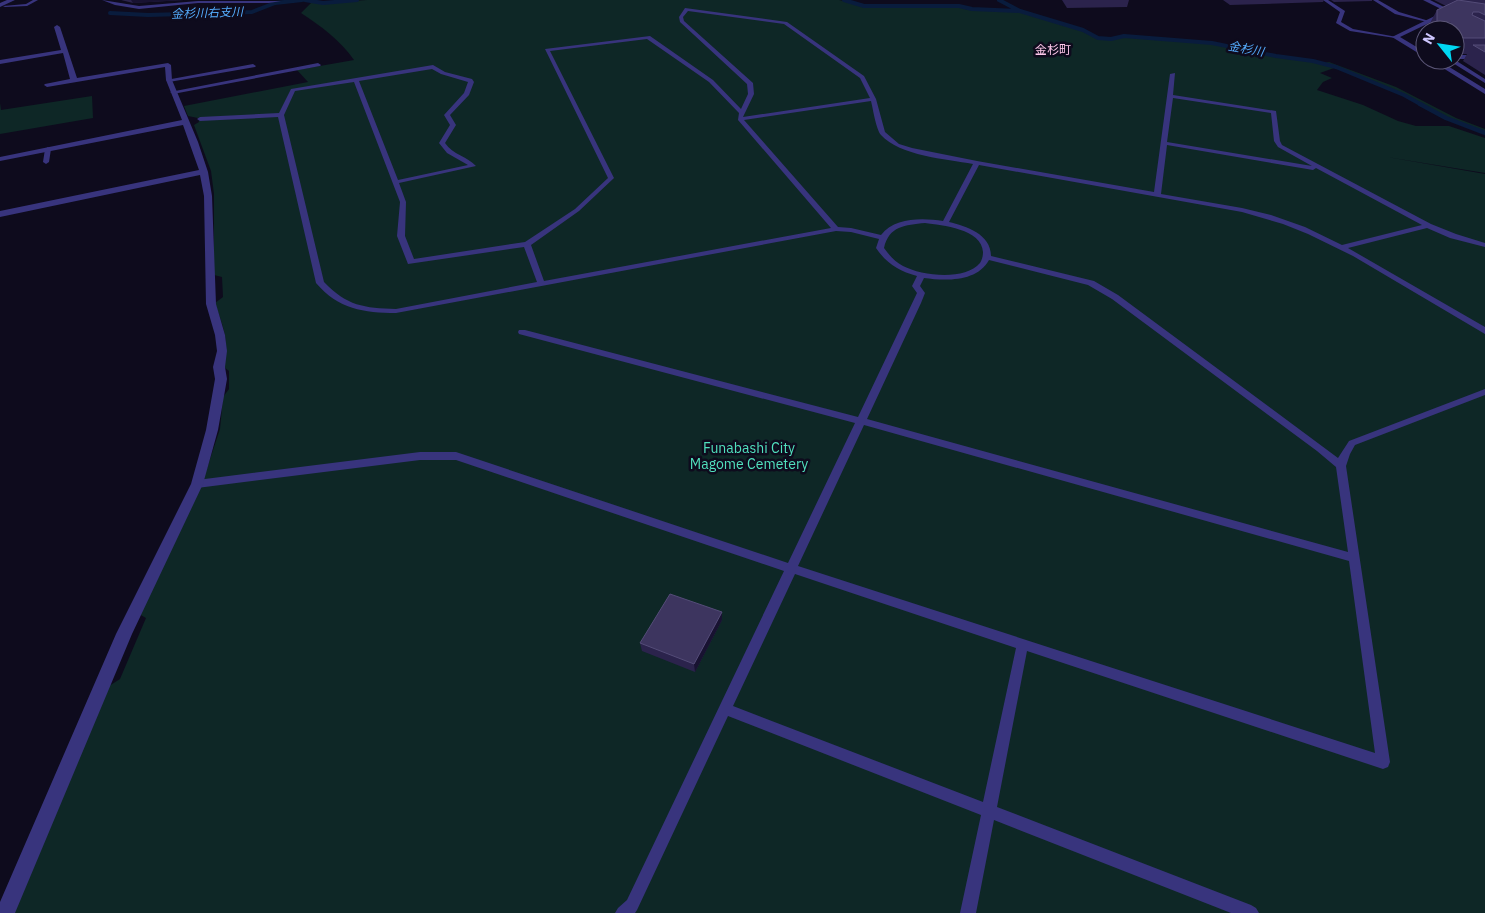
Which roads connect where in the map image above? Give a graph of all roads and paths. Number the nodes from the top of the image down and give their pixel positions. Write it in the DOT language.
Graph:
graph roads {
  1 [pos="12,0"];
  2 [pos="36,0"];
  3 [pos="104,0"];
  4 [pos="1325,0"];
  5 [pos="1375,0"];
  6 [pos="1426,0"];
  7 [pos="279,1"];
  8 [pos="2,6"];
  9 [pos="1449,11"];
  10 [pos="1485,17"];
  11 [pos="1423,20"];
  12 [pos="1429,20"];
  13 [pos="57,26"];
  14 [pos="1415,27"];
  15 [pos="1395,37"];
  16 [pos="1415,49"];
  17 [pos="65,51"];
  18 [pos="1465,57"];
  19 [pos="1485,57"];
  20 [pos="0,62"];
  21 [pos="318,65"];
  22 [pos="254,66"];
  23 [pos="1465,68"];
  24 [pos="1449,70"];
  25 [pos="1173,74"];
  26 [pos="356,79"];
  27 [pos="74,80"];
  28 [pos="1485,81"];
  29 [pos="46,85"];
  30 [pos="171,86"];
  31 [pos="1485,92"];
  32 [pos="1170,96"];
  33 [pos="873,100"];
  34 [pos="281,115"];
  35 [pos="740,116"];
  36 [pos="200,119"];
  37 [pos="185,122"];
  38 [pos="1164,143"];
  39 [pos="48,149"];
  40 [pos="0,159"];
  41 [pos="46,162"];
  42 [pos="977,163"];
  43 [pos="1324,170"];
  44 [pos="204,172"];
  45 [pos="396,182"];
  46 [pos="1157,195"];
  47 [pos="0,214"];
  48 [pos="945,223"];
  49 [pos="1428,226"];
  50 [pos="836,229"];
  51 [pos="882,238"];
  52 [pos="527,244"];
  53 [pos="1485,245"];
  54 [pos="1341,247"];
  55 [pos="987,257"];
  56 [pos="922,275"];
  57 [pos="541,284"];
  58 [pos="1485,331"];
  59 [pos="522,332"];
  60 [pos="1485,392"];
  61 [pos="861,421"];
  62 [pos="1341,466"];
  63 [pos="197,484"];
  64 [pos="1354,558"];
  65 [pos="791,568"];
  66 [pos="1023,643"];
  67 [pos="725,709"];
  68 [pos="990,811"];
  69 [pos="5,913"];
  70 [pos="623,913"];
  71 [pos="968,913"];
  72 [pos="1252,913"];
  1 -- 8 [label="street"];
  2 -- 8 [label="lane"];
  3 -- 7 [label="lane"];
  4 -- 15 [label="lane"];
  5 -- 11 [label="lane"];
  6 -- 9 [label="street"];
  9 -- 10 [label="street"];
  9 -- 12 [label="street"];
  13 -- 17 [label="street"];
  14 -- 15 [label="street"];
  15 -- 16 [label="street"];
  17 -- 20 [label="street"];
  17 -- 27 [label="street"];
  18 -- 19 [label="lane"];
  21 -- 30 [label="lane"];
  22 -- 30 [label="lane"];
  23 -- 28 [label="lane"];
  24 -- 31 [label="street"];
  25 -- 32 [label="lane"];
  26 -- 34 [label="lane"];
  26 -- 45 [label="lane"];
  26 -- 45 [label="lane"];
  27 -- 29 [label="street"];
  27 -- 30 [label="street"];
  30 -- 37 [label="street"];
  32 -- 38 [label="lane"];
  32 -- 43 [label="lane"];
  33 -- 35 [label="lane"];
  33 -- 35 [label="lane"];
  33 -- 42 [label="lane"];
  34 -- 36 [label="lane"];
  34 -- 57 [label="lane"];
  35 -- 50 [label="lane"];
  35 -- 52 [label="lane"];
  37 -- 39 [label="street"];
  37 -- 44 [label="street"];
  38 -- 43 [label="lane"];
  38 -- 46 [label="lane"];
  39 -- 40 [label="street"];
  39 -- 41 [label="lane"];
  42 -- 46 [label="lane"];
  42 -- 48 [label="lane"];
  43 -- 49 [label="lane"];
  44 -- 47 [label="street"];
  44 -- 63 [label="street"];
  45 -- 52 [label="lane"];
  46 -- 54 [label="lane"];
  48 -- 51 [label="lane"];
  48 -- 55 [label="lane"];
  49 -- 53 [label="lane"];
  49 -- 54 [label="lane"];
  50 -- 51 [label="lane"];
  50 -- 57 [label="lane"];
  51 -- 56 [label="lane"];
  52 -- 57 [label="lane"];
  54 -- 58 [label="lane"];
  55 -- 56 [label="lane"];
  55 -- 62 [label="lane"];
  56 -- 61 [label="lane"];
  59 -- 61 [label="lane"];
  60 -- 62 [label="lane"];
  61 -- 64 [label="lane"];
  61 -- 65 [label="lane"];
  62 -- 64 [label="lane"];
  63 -- 65 [label="lane"];
  63 -- 69 [label="street"];
  64 -- 66 [label="lane"];
  65 -- 66 [label="lane"];
  65 -- 67 [label="lane"];
  66 -- 68 [label="lane"];
  67 -- 68 [label="lane"];
  67 -- 70 [label="lane"];
  68 -- 71 [label="lane"];
  68 -- 72 [label="lane"];
}
